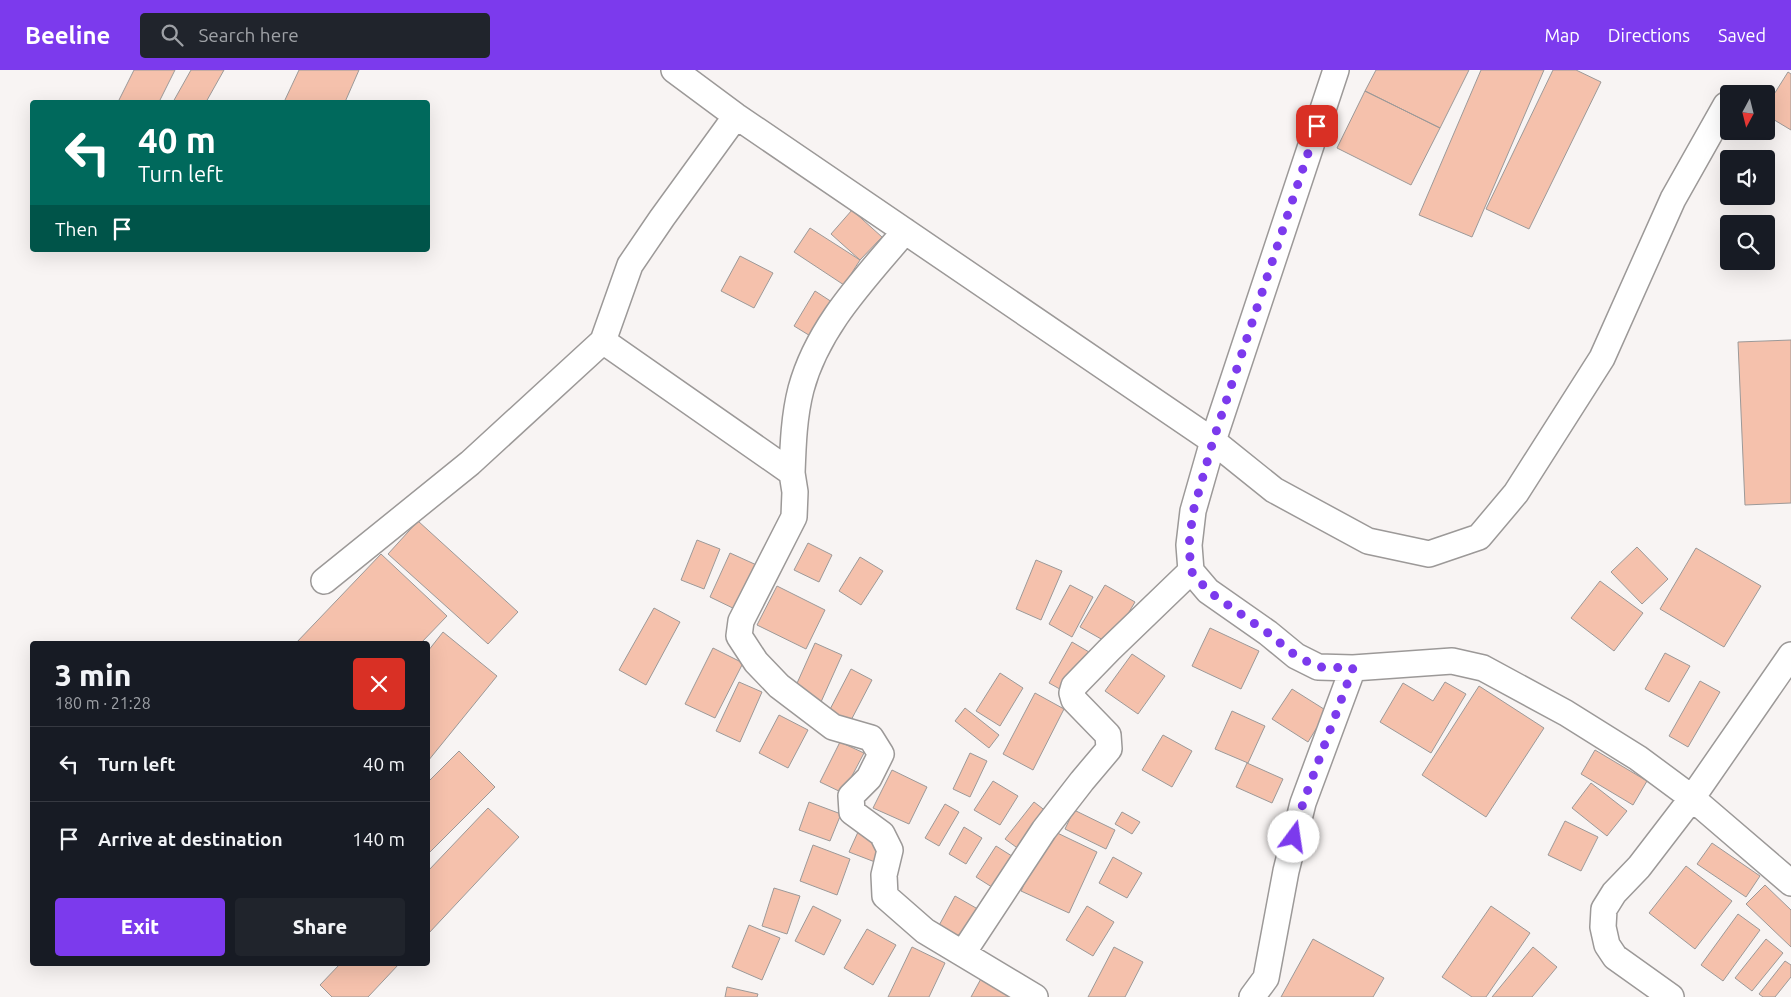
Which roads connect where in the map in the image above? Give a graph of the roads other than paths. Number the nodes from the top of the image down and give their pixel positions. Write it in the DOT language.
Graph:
graph roads {
  1 [pos="674,70"];
  2 [pos="1336,70"];
  3 [pos="736,116"];
  4 [pos="1720,117"];
  5 [pos="905,231"];
  6 [pos="603,341"];
  7 [pos="1213,441"];
  8 [pos="792,473"];
  9 [pos="1191,571"];
  10 [pos="324,581"];
  11 [pos="1791,655"];
  12 [pos="1353,668"];
  13 [pos="1692,798"];
  14 [pos="1791,883"];
  15 [pos="963,953"];
  16 [pos="1035,997"];
  17 [pos="1252,997"];
  18 [pos="1671,997"];
  1 -- 3 [label="street"];
  2 -- 7 [label="street"];
  3 -- 5 [label="street"];
  3 -- 6 [label="street"];
  4 -- 7 [label="street"];
  5 -- 7 [label="street"];
  5 -- 8 [label="street"];
  6 -- 8 [label="street"];
  6 -- 10 [label="street"];
  7 -- 9 [label="street"];
  8 -- 15 [label="street"];
  9 -- 12 [label="street"];
  9 -- 15 [label="street"];
  11 -- 13 [label="street"];
  12 -- 13 [label="street"];
  12 -- 17 [label="street"];
  13 -- 14 [label="street"];
  13 -- 18 [label="street"];
  15 -- 16 [label="street"];
}
